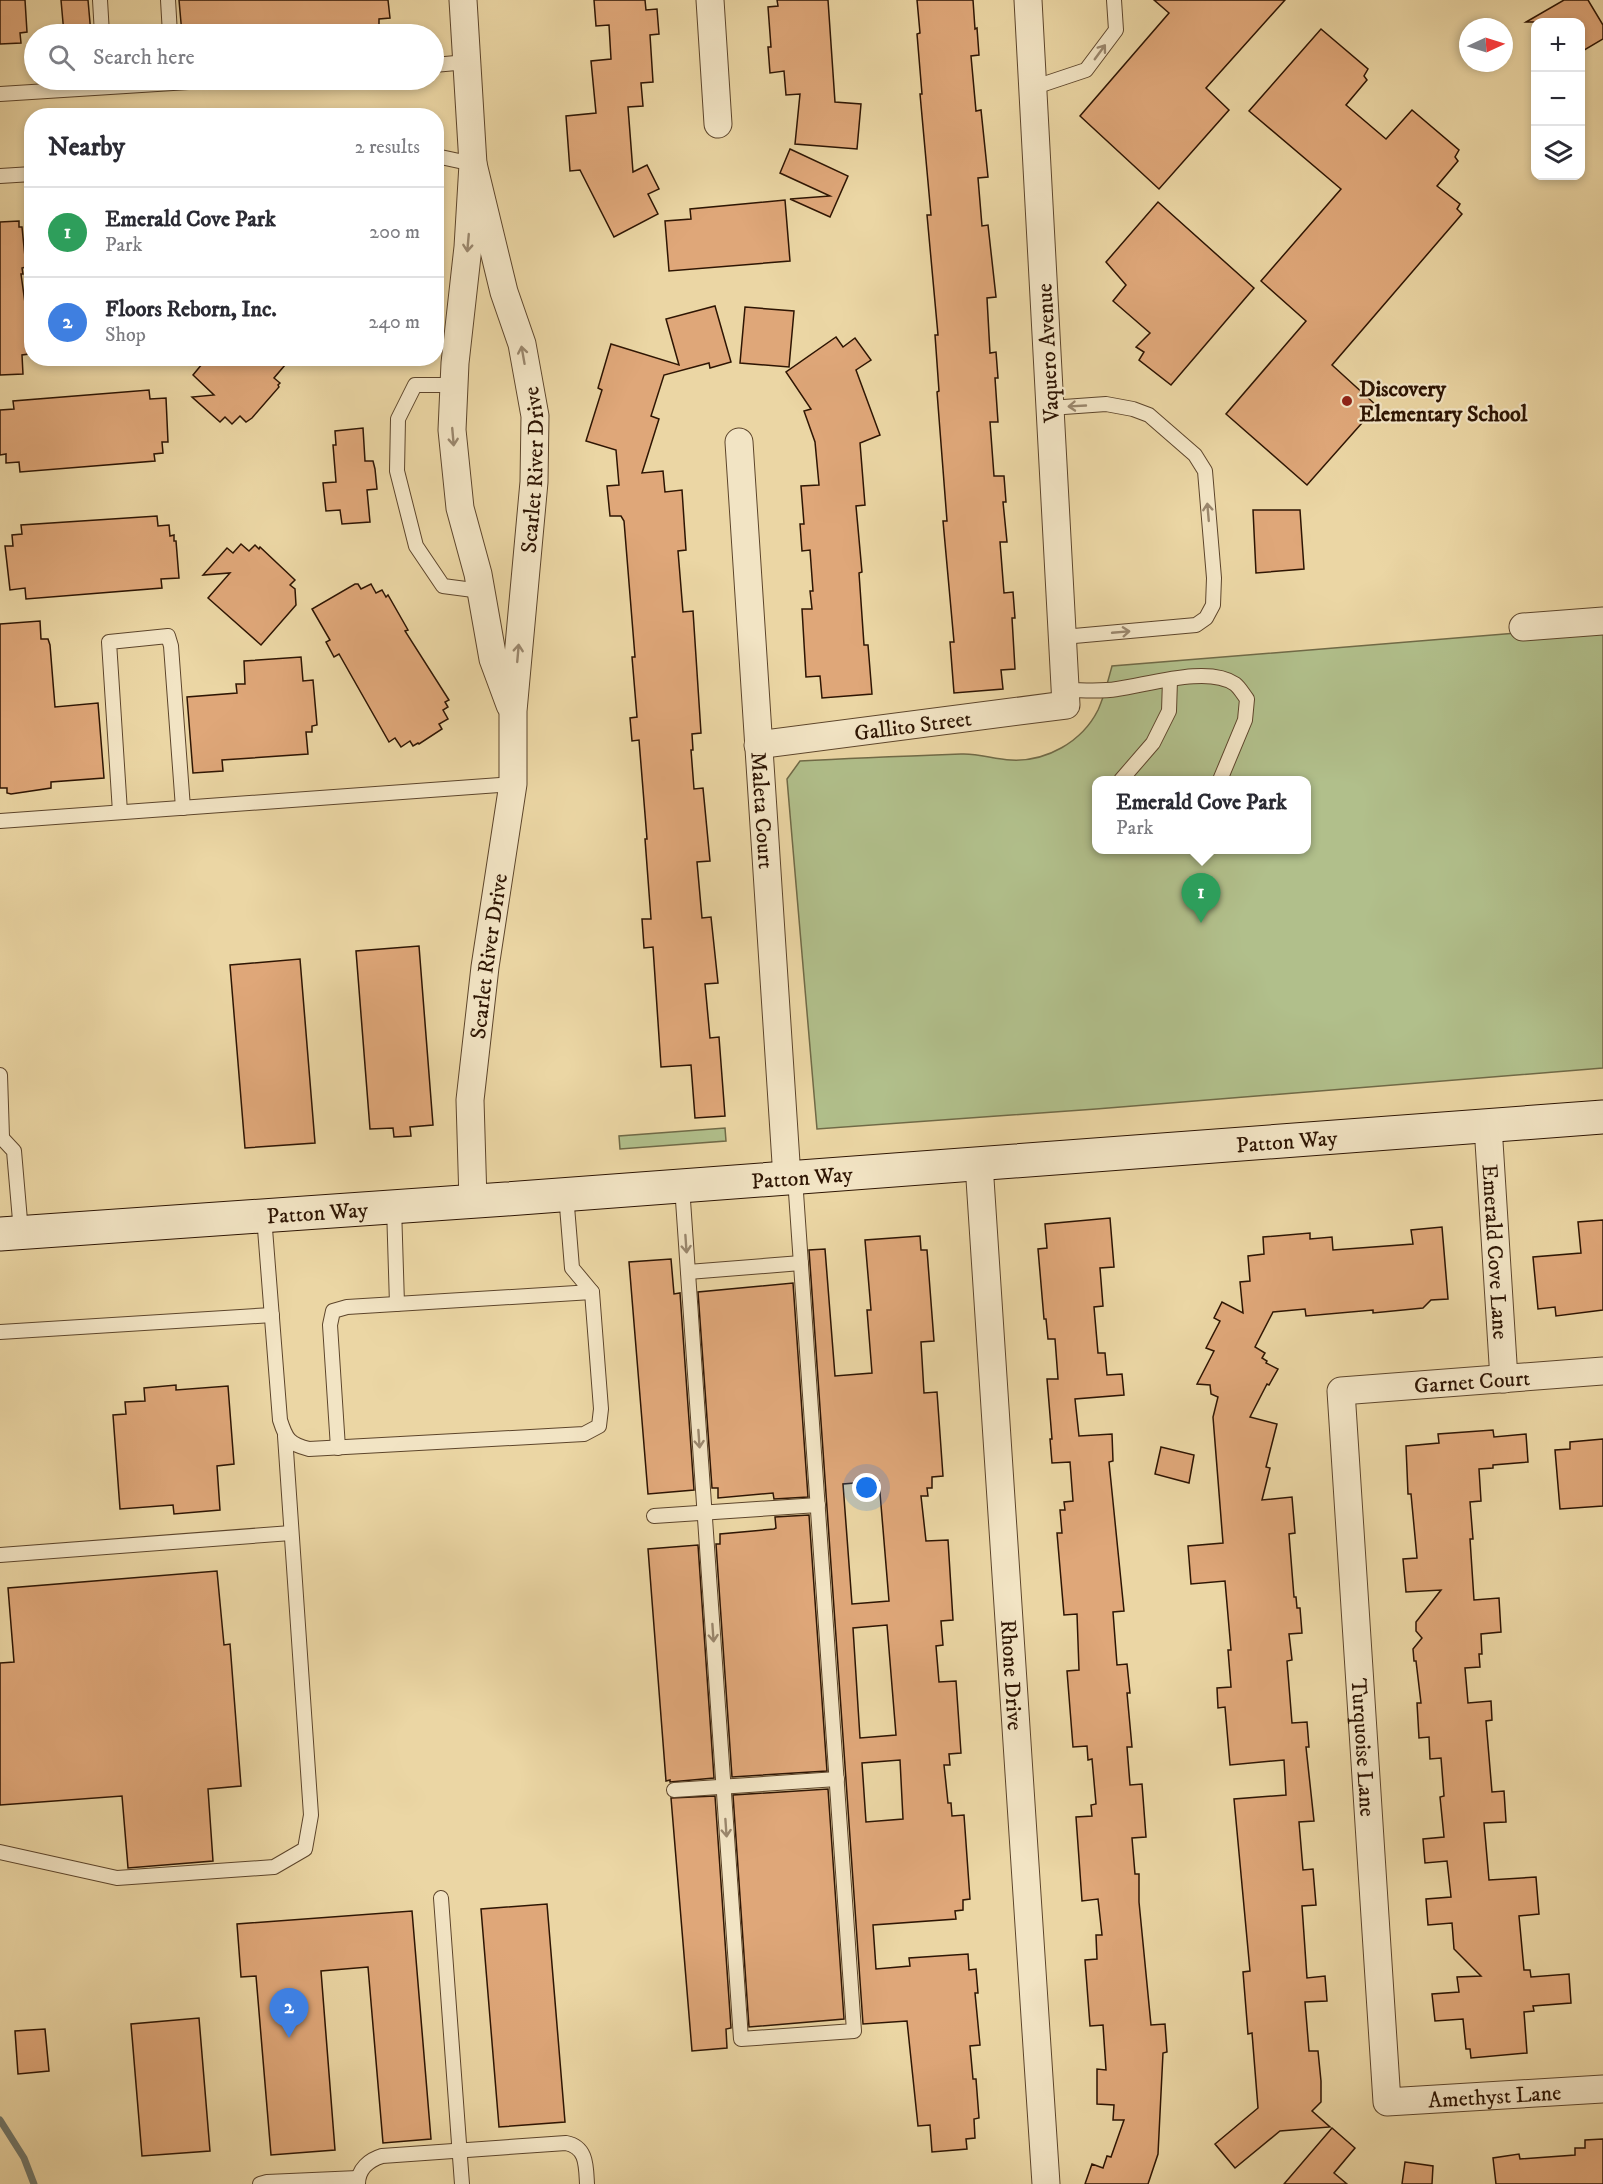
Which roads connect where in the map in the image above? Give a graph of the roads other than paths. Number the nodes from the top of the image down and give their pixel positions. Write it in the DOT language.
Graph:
graph roads {
  1 [pos="100,0"];
  2 [pos="168,0"];
  3 [pos="463,0"];
  4 [pos="710,0"];
  5 [pos="1028,0"];
  6 [pos="1114,0"];
  7 [pos="101,24"];
  8 [pos="169,24"];
  9 [pos="467,62"];
  10 [pos="444,63"];
  11 [pos="1032,88"];
  12 [pos="39,90"];
  13 [pos="0,94"];
  14 [pos="718,124"];
  15 [pos="444,158"];
  16 [pos="473,164"];
  17 [pos="24,174"];
  18 [pos="0,176"];
  19 [pos="454,385"];
  20 [pos="1050,408"];
  21 [pos="739,442"];
  22 [pos="481,591"];
  23 [pos="1603,621"];
  24 [pos="1523,627"];
  25 [pos="1063,637"];
  26 [pos="1170,680"];
  27 [pos="1066,698"];
  28 [pos="513,711"];
  29 [pos="758,745"];
  30 [pos="1124,776"];
  31 [pos="1222,776"];
  32 [pos="513,784"];
  33 [pos="183,808"];
  34 [pos="120,812"];
  35 [pos="0,821"];
  36 [pos="0,1075"];
  37 [pos="1603,1117"];
  38 [pos="1488,1126"];
  39 [pos="1,1137"];
  40 [pos="979,1164"];
  41 [pos="791,1178"];
  42 [pos="682,1186"];
  43 [pos="566,1194"];
  44 [pos="473,1201"];
  45 [pos="394,1207"];
  46 [pos="264,1216"];
  47 [pos="11,1233"];
  48 [pos="801,1263"];
  49 [pos="688,1272"];
  50 [pos="592,1292"];
  51 [pos="397,1304"];
  52 [pos="272,1315"];
  53 [pos="0,1332"];
  54 [pos="1603,1371"];
  55 [pos="1504,1379"];
  56 [pos="1341,1391"];
  57 [pos="285,1436"];
  58 [pos="338,1448"];
  59 [pos="818,1505"];
  60 [pos="705,1513"];
  61 [pos="654,1516"];
  62 [pos="291,1533"];
  63 [pos="0,1555"];
  64 [pos="837,1779"];
  65 [pos="723,1787"];
  66 [pos="674,1790"];
  67 [pos="0,1851"];
  68 [pos="441,1898"];
  69 [pos="1603,2089"];
  70 [pos="1387,2102"];
  71 [pos="459,2151"];
  72 [pos="358,2181"];
  73 [pos="260,2184"];
  74 [pos="462,2184"];
  75 [pos="587,2184"];
  76 [pos="1046,2184"];
  1 -- 7 [label="lane"];
  2 -- 8 [label="lane"];
  3 -- 9 [label="street, Scarlet River Drive"];
  4 -- 14 [label="street"];
  5 -- 11 [label="street, Vaquero Avenue"];
  11 -- 6 [label="lane, one-way"];
  9 -- 10 [label="lane"];
  9 -- 16 [label="street, Scarlet River Drive"];
  11 -- 20 [label="street, Vaquero Avenue"];
  12 -- 13 [label="lane"];
  15 -- 16 [label="lane"];
  16 -- 19 [label="street, Scarlet River Drive, one-way"];
  28 -- 16 [label="street, Scarlet River Drive, one-way"];
  17 -- 18 [label="lane"];
  19 -- 22 [label="street, Scarlet River Drive, one-way"];
  19 -- 22 [label="lane"];
  20 -- 25 [label="street, Vaquero Avenue"];
  25 -- 20 [label="lane, one-way"];
  21 -- 29 [label="street, Maleta Court"];
  22 -- 28 [label="street, Scarlet River Drive"];
  23 -- 24 [label="street"];
  25 -- 27 [label="street, Vaquero Avenue"];
  26 -- 27 [label="lane"];
  26 -- 30 [label="lane"];
  26 -- 31 [label="lane"];
  27 -- 29 [label="street, Gallito Street"];
  28 -- 32 [label="street, Scarlet River Drive"];
  29 -- 41 [label="street, Maleta Court"];
  32 -- 33 [label="lane"];
  32 -- 44 [label="street, Scarlet River Drive"];
  33 -- 34 [label="lane"];
  33 -- 34 [label="lane"];
  34 -- 35 [label="lane"];
  36 -- 39 [label="lane"];
  37 -- 38 [label="street, Patton Way"];
  38 -- 40 [label="street, Patton Way"];
  38 -- 55 [label="street, Emerald Cove Lane"];
  39 -- 47 [label="lane"];
  40 -- 41 [label="street, Patton Way"];
  40 -- 76 [label="street, Rhone Drive"];
  41 -- 42 [label="street, Patton Way"];
  41 -- 48 [label="lane"];
  42 -- 43 [label="street, Patton Way"];
  42 -- 49 [label="lane, one-way"];
  43 -- 44 [label="street, Patton Way"];
  43 -- 50 [label="lane"];
  44 -- 45 [label="street, Patton Way"];
  45 -- 46 [label="street, Patton Way"];
  45 -- 51 [label="lane"];
  46 -- 47 [label="street, Patton Way"];
  46 -- 52 [label="lane"];
  48 -- 49 [label="lane"];
  48 -- 59 [label="lane"];
  49 -- 60 [label="lane, one-way"];
  50 -- 51 [label="lane"];
  50 -- 58 [label="lane"];
  51 -- 58 [label="lane"];
  52 -- 53 [label="lane"];
  52 -- 57 [label="lane"];
  54 -- 55 [label="street, Garnet Court"];
  55 -- 56 [label="street, Garnet Court"];
  56 -- 70 [label="street, Turquoise Lane"];
  57 -- 58 [label="lane"];
  57 -- 62 [label="lane"];
  59 -- 60 [label="lane"];
  59 -- 64 [label="lane"];
  60 -- 61 [label="lane"];
  60 -- 65 [label="lane, one-way"];
  62 -- 63 [label="lane"];
  62 -- 67 [label="lane"];
  64 -- 65 [label="lane"];
  65 -- 64 [label="lane, one-way"];
  65 -- 66 [label="lane"];
  68 -- 71 [label="lane"];
  69 -- 70 [label="street, Amethyst Lane"];
  71 -- 72 [label="lane"];
  71 -- 74 [label="lane"];
  71 -- 75 [label="lane"];
  72 -- 73 [label="lane"];
}
